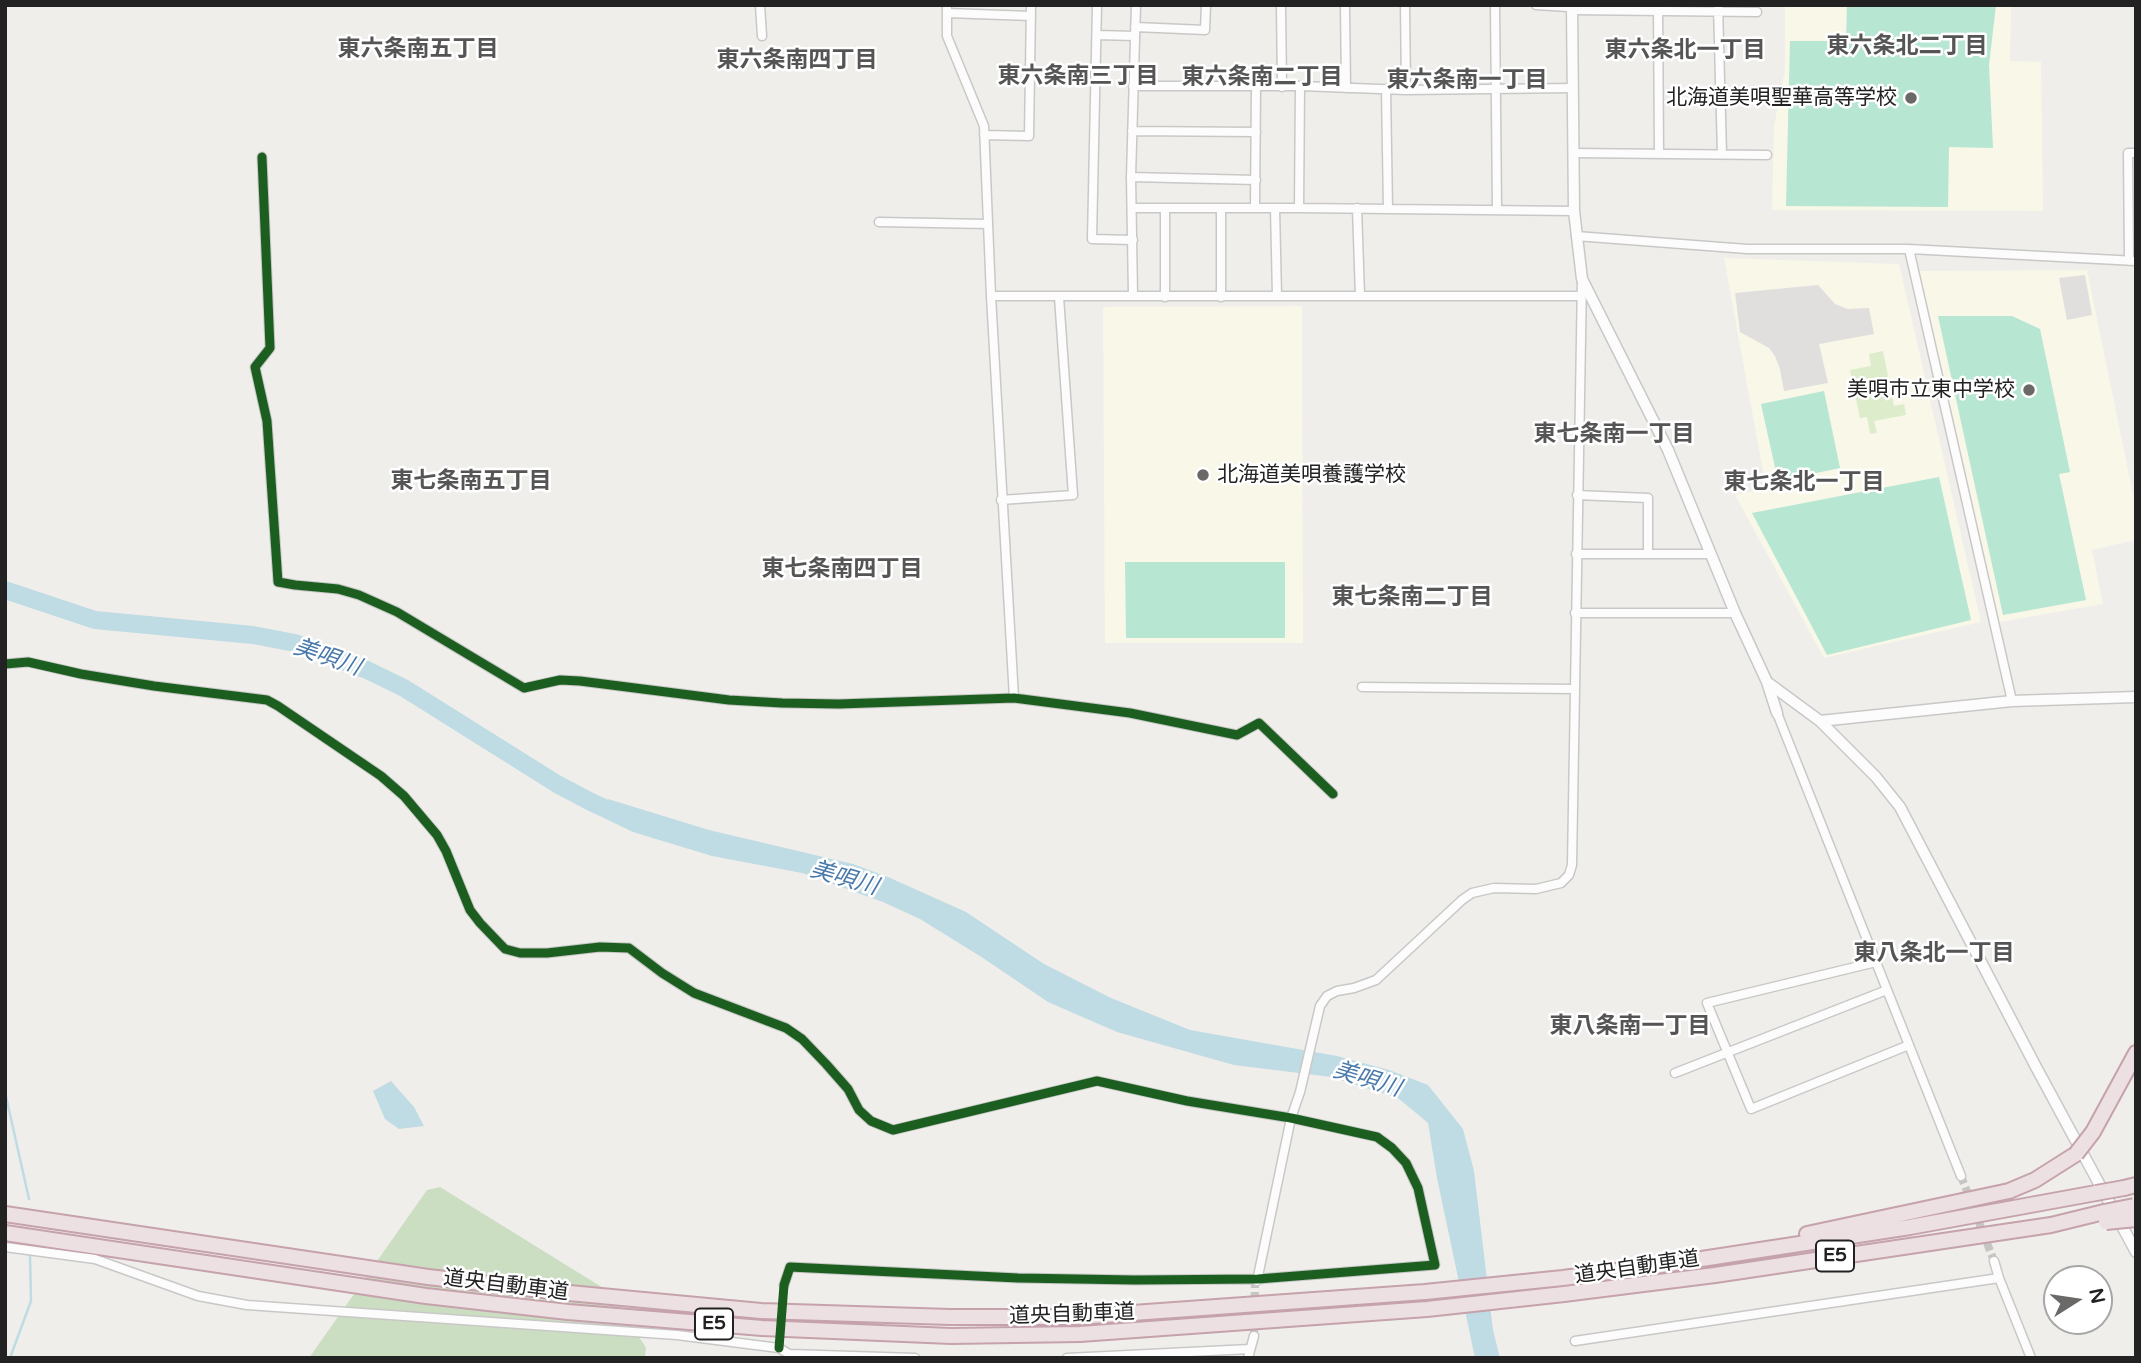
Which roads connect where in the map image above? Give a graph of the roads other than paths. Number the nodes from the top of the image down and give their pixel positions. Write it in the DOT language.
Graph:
graph roads {
  1 [pos="760,5"];
  2 [pos="1031,5"];
  3 [pos="1097,5"];
  4 [pos="1136,5"];
  5 [pos="1206,5"];
  6 [pos="1281,5"];
  7 [pos="1345,5"];
  8 [pos="1405,5"];
  9 [pos="1495,5"];
  10 [pos="1536,5"];
  11 [pos="1572,8"];
  12 [pos="1658,8"];
  13 [pos="947,9"];
  14 [pos="1718,9"];
  15 [pos="1757,12"];
  16 [pos="1031,16"];
  17 [pos="1135,31"];
  18 [pos="1097,35"];
  19 [pos="762,36"];
  20 [pos="1133,86"];
  21 [pos="1256,86"];
  22 [pos="1300,86"];
  23 [pos="1282,87"];
  24 [pos="1346,88"];
  25 [pos="1386,89"];
  26 [pos="1496,89"];
  27 [pos="1573,89"];
  28 [pos="1406,90"];
  29 [pos="1132,131"];
  30 [pos="1256,132"];
  31 [pos="984,135"];
  32 [pos="1573,153"];
  33 [pos="1660,153"];
  34 [pos="2136,153"];
  35 [pos="1721,154"];
  36 [pos="1767,155"];
  37 [pos="262,157"];
  38 [pos="1131,177"];
  39 [pos="1255,180"];
  40 [pos="1132,208"];
  41 [pos="1220,208"];
  42 [pos="1255,208"];
  43 [pos="1275,208"];
  44 [pos="1299,208"];
  45 [pos="1357,208"];
  46 [pos="1165,209"];
  47 [pos="1388,209"];
  48 [pos="1497,210"];
  49 [pos="1574,211"];
  50 [pos="879,222"];
  51 [pos="988,224"];
  52 [pos="1576,236"];
  53 [pos="1133,240"];
  54 [pos="1909,249"];
  55 [pos="2132,261"];
  56 [pos="1581,279"];
  57 [pos="991,296"];
  58 [pos="1133,296"];
  59 [pos="1221,296"];
  60 [pos="1277,296"];
  61 [pos="1360,296"];
  62 [pos="1580,296"];
  63 [pos="1059,297"];
  64 [pos="1165,297"];
  65 [pos="1577,495"];
  66 [pos="1001,500"];
  67 [pos="1576,554"];
  68 [pos="1648,554"];
  69 [pos="1710,554"];
  70 [pos="1575,612"];
  71 [pos="1735,613"];
  72 [pos="5,663"];
  73 [pos="1767,682"];
  74 [pos="1363,687"];
  75 [pos="1575,688"];
  76 [pos="2136,696"];
  77 [pos="1014,698"];
  78 [pos="2012,701"];
  79 [pos="1777,713"];
  80 [pos="1820,721"];
  81 [pos="1333,794"];
  82 [pos="1876,962"];
  83 [pos="1887,990"];
  84 [pos="1909,1045"];
  85 [pos="1727,1053"];
  86 [pos="2136,1053"];
  87 [pos="1675,1073"];
  88 [pos="1291,1118"];
  89 [pos="1961,1175"];
  90 [pos="2130,1187"];
  91 [pos="2135,1210"];
  92 [pos="5,1214"];
  93 [pos="5,1233"];
  94 [pos="5,1247"];
  95 [pos="2136,1252"];
  96 [pos="1994,1261"];
  97 [pos="1669,1264"];
  98 [pos="1999,1278"];
  99 [pos="1257,1281"];
  100 [pos="784,1285"];
  101 [pos="780,1336"];
  102 [pos="1254,1336"];
  103 [pos="1576,1341"];
  104 [pos="779,1348"];
  105 [pos="1249,1353"];
  106 [pos="915,1358"];
  107 [pos="1067,1358"];
  108 [pos="2031,1358"];
  1 -- 19 [label="street"];
  2 -- 16 [label="street"];
  3 -- 18 [label="street"];
  4 -- 17 [label="street"];
  5 -- 17 [label="street"];
  6 -- 23 [label="street"];
  7 -- 24 [label="street"];
  8 -- 28 [label="street"];
  9 -- 26 [label="street"];
  10 -- 11 [label="street"];
  11 -- 12 [label="street"];
  11 -- 27 [label="street"];
  12 -- 14 [label="street"];
  12 -- 33 [label="street"];
  13 -- 16 [label="street"];
  13 -- 31 [label="street"];
  14 -- 15 [label="street"];
  14 -- 35 [label="street"];
  16 -- 31 [label="street"];
  17 -- 18 [label="street"];
  17 -- 20 [label="street"];
  18 -- 53 [label="street"];
  20 -- 21 [label="street"];
  20 -- 29 [label="street"];
  21 -- 23 [label="street"];
  21 -- 30 [label="street"];
  22 -- 23 [label="street"];
  22 -- 24 [label="street"];
  22 -- 44 [label="street"];
  24 -- 25 [label="street"];
  25 -- 28 [label="street"];
  25 -- 47 [label="street"];
  26 -- 27 [label="street"];
  26 -- 28 [label="street"];
  26 -- 48 [label="street"];
  27 -- 32 [label="street"];
  29 -- 30 [label="street"];
  29 -- 38 [label="street"];
  30 -- 39 [label="street"];
  31 -- 51 [label="street"];
  32 -- 33 [label="street"];
  32 -- 49 [label="street"];
  33 -- 35 [label="street"];
  34 -- 55 [label="street"];
  35 -- 36 [label="street"];
  37 -- 77 [label="street"];
  38 -- 39 [label="street"];
  38 -- 40 [label="street"];
  39 -- 42 [label="street"];
  40 -- 46 [label="street"];
  40 -- 53 [label="street"];
  41 -- 42 [label="street"];
  41 -- 46 [label="street"];
  41 -- 59 [label="street"];
  42 -- 43 [label="street"];
  43 -- 44 [label="street"];
  43 -- 60 [label="street"];
  44 -- 45 [label="street"];
  45 -- 47 [label="street"];
  45 -- 61 [label="street"];
  46 -- 64 [label="street"];
  47 -- 48 [label="street"];
  48 -- 49 [label="street"];
  49 -- 52 [label="street"];
  50 -- 51 [label="street"];
  51 -- 57 [label="street"];
  52 -- 54 [label="street"];
  52 -- 56 [label="street"];
  53 -- 58 [label="street"];
  54 -- 55 [label="street"];
  54 -- 78 [label="street"];
  56 -- 62 [label="street"];
  56 -- 69 [label="street"];
  57 -- 63 [label="street"];
  57 -- 66 [label="street"];
  58 -- 63 [label="street"];
  58 -- 64 [label="street"];
  59 -- 60 [label="street"];
  59 -- 64 [label="street"];
  60 -- 61 [label="street"];
  61 -- 62 [label="street"];
  62 -- 65 [label="street"];
  63 -- 66 [label="street"];
  65 -- 67 [label="street"];
  65 -- 68 [label="street"];
  66 -- 77 [label="street"];
  67 -- 68 [label="street"];
  67 -- 70 [label="street"];
  68 -- 69 [label="street"];
  69 -- 71 [label="street"];
  70 -- 71 [label="street"];
  70 -- 75 [label="street"];
  71 -- 73 [label="street"];
  72 -- 88 [label="street"];
  73 -- 79 [label="street"];
  73 -- 80 [label="street"];
  74 -- 75 [label="street"];
  75 -- 88 [label="street"];
  76 -- 78 [label="street"];
  77 -- 81 [label="street"];
  78 -- 80 [label="street"];
  79 -- 82 [label="street"];
  80 -- 95 [label="street"];
  82 -- 83 [label="street"];
  82 -- 85 [label="street"];
  83 -- 84 [label="street"];
  83 -- 85 [label="street"];
  84 -- 85 [label="street"];
  84 -- 89 [label="street"];
  85 -- 87 [label="street"];
  86 -- 97 [label="highway, bridge"];
  88 -- 99 [label="street"];
  88 -- 99 [label="street"];
  90 -- 97 [label="highway, 道央自動車道 / E5, bridge"];
  91 -- 93 [label="highway, 道央自動車道 / E5, bridge"];
  92 -- 97 [label="highway, 道央自動車道 / E5"];
  94 -- 104 [label="street"];
  96 -- 98 [label="street"];
  98 -- 103 [label="street"];
  98 -- 108 [label="street"];
  99 -- 100 [label="street"];
  101 -- 104 [label="street"];
  102 -- 105 [label="street"];
  104 -- 106 [label="street"];
  105 -- 107 [label="street"];
}
